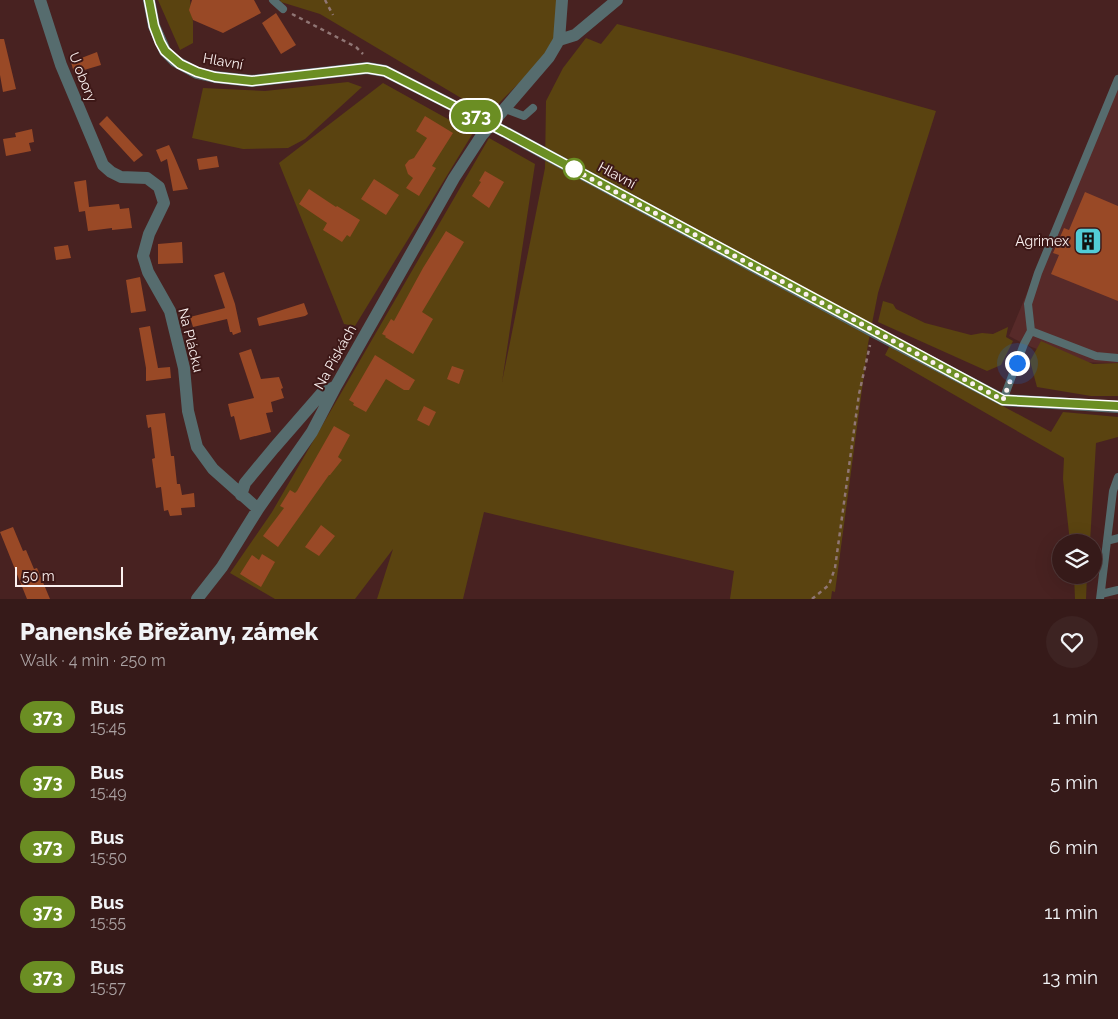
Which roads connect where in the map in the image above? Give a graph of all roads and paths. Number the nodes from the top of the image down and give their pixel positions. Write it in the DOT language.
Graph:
graph roads {
  1 [pos="40,0"];
  2 [pos="149,0"];
  3 [pos="273,0"];
  4 [pos="325,0"];
  5 [pos="562,0"];
  6 [pos="616,0"];
  7 [pos="283,9"];
  8 [pos="333,15"];
  9 [pos="559,40"];
  10 [pos="375,69"];
  11 [pos="1118,79"];
  12 [pos="533,108"];
  13 [pos="505,110"];
  14 [pos="492,125"];
  15 [pos="103,165"];
  16 [pos="1031,331"];
  17 [pos="874,332"];
  18 [pos="1118,358"];
  19 [pos="336,386"];
  20 [pos="1003,400"];
  21 [pos="1118,406"];
  22 [pos="1118,477"];
  23 [pos="241,495"];
  24 [pos="258,509"];
  25 [pos="1118,538"];
  26 [pos="1107,541"];
  27 [pos="1118,590"];
  28 [pos="1100,597"];
  29 [pos="197,599"];
  30 [pos="812,599"];
  1 -- 15 [label="street, U obory"];
  2 -- 10 [label="street, Hlavní"];
  3 -- 7 [label="lane"];
  4 -- 8 [label="path"];
  5 -- 9 [label="street"];
  6 -- 9 [label="street"];
  7 -- 10 [label="path"];
  9 -- 13 [label="street, Na Pískách"];
  10 -- 14 [label="street, Hlavní"];
  11 -- 16 [label="lane"];
  12 -- 13 [label="lane"];
  13 -- 14 [label="street, Na Pískách"];
  14 -- 17 [label="street, Hlavní"];
  14 -- 19 [label="street, Na Pískách"];
  15 -- 23 [label="street, Na Plácku"];
  16 -- 18 [label="lane"];
  16 -- 20 [label="lane"];
  17 -- 20 [label="street, Hlavní"];
  17 -- 30 [label="path"];
  19 -- 23 [label="street"];
  19 -- 24 [label="street, Na Pískách"];
  20 -- 21 [label="street"];
  22 -- 26 [label="lane"];
  23 -- 24 [label="street, Na Plácku"];
  24 -- 29 [label="street, Na Pískách"];
  25 -- 26 [label="lane"];
  26 -- 28 [label="lane"];
  27 -- 28 [label="lane"];
}
